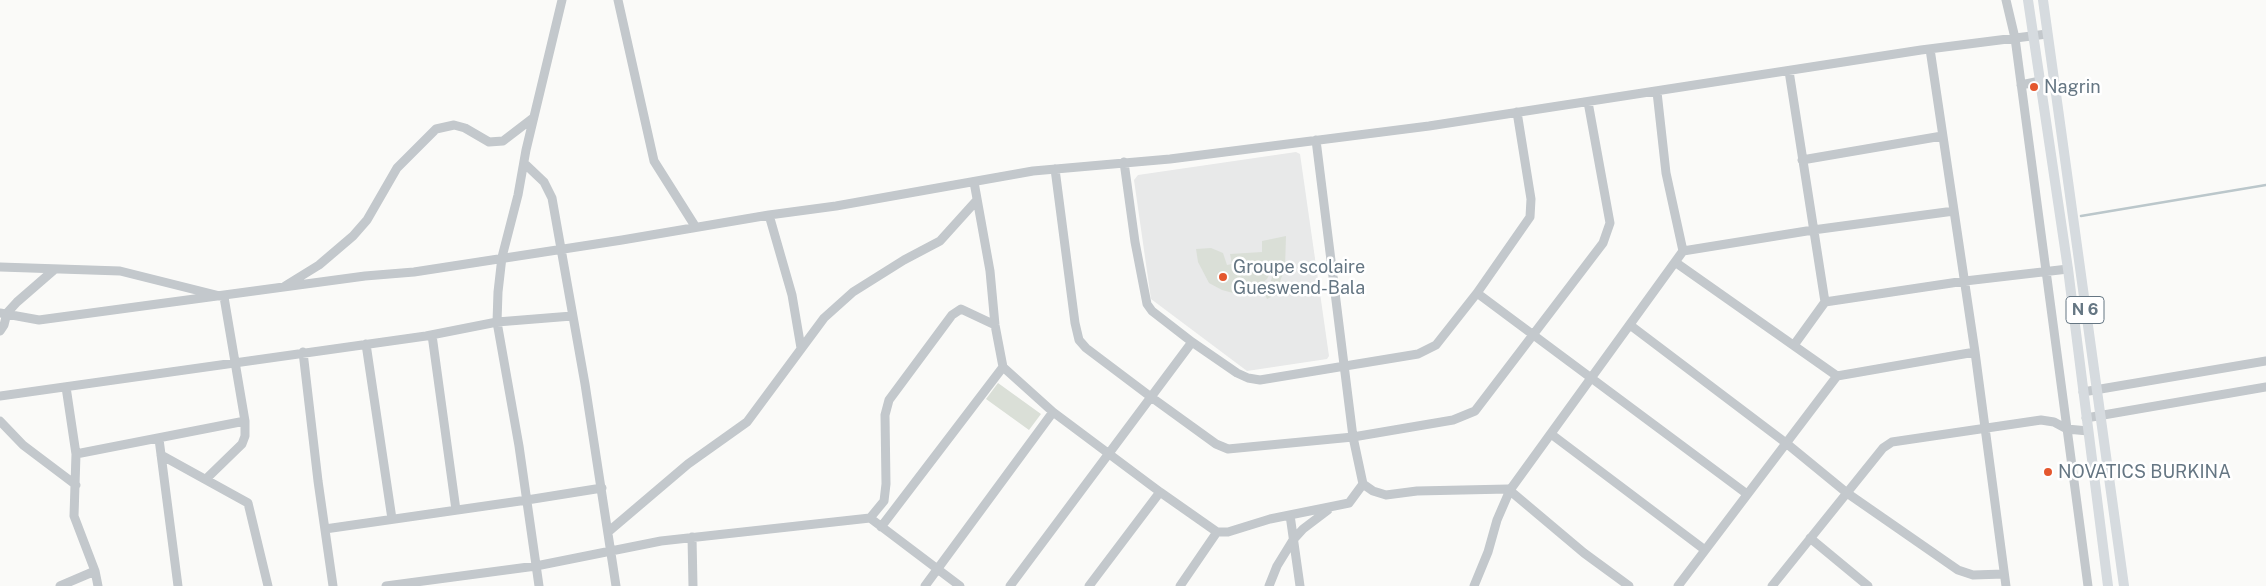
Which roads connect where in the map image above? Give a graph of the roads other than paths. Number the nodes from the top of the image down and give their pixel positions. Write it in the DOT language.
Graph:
graph roads {
  1 [pos="562,0"];
  2 [pos="618,0"];
  3 [pos="2006,0"];
  4 [pos="2028,0"];
  5 [pos="2043,0"];
  6 [pos="2047,34"];
  7 [pos="2034,36"];
  8 [pos="2015,38"];
  9 [pos="1930,49"];
  10 [pos="1789,71"];
  11 [pos="2040,81"];
  12 [pos="2021,84"];
  13 [pos="1657,92"];
  14 [pos="1588,102"];
  15 [pos="1517,112"];
  16 [pos="533,118"];
  17 [pos="1942,136"];
  18 [pos="1316,140"];
  19 [pos="1802,160"];
  20 [pos="1124,162"];
  21 [pos="524,163"];
  22 [pos="1055,169"];
  23 [pos="974,182"];
  24 [pos="977,200"];
  25 [pos="1954,212"];
  26 [pos="769,215"];
  27 [pos="695,226"];
  28 [pos="1813,230"];
  29 [pos="562,249"];
  30 [pos="1683,251"];
  31 [pos="502,257"];
  32 [pos="1675,262"];
  33 [pos="0,267"];
  34 [pos="55,269"];
  35 [pos="2068,269"];
  36 [pos="2045,272"];
  37 [pos="1965,281"];
  38 [pos="281,289"];
  39 [pos="1477,293"];
  40 [pos="224,297"];
  41 [pos="1825,302"];
  42 [pos="4,313"];
  43 [pos="572,316"];
  44 [pos="497,322"];
  45 [pos="995,324"];
  46 [pos="1630,324"];
  47 [pos="0,331"];
  48 [pos="1533,333"];
  49 [pos="432,335"];
  50 [pos="1192,342"];
  51 [pos="366,344"];
  52 [pos="1794,345"];
  53 [pos="801,348"];
  54 [pos="303,352"];
  55 [pos="1975,352"];
  56 [pos="2266,361"];
  57 [pos="235,362"];
  58 [pos="1344,366"];
  59 [pos="1003,367"];
  60 [pos="1837,376"];
  61 [pos="1591,378"];
  62 [pos="66,387"];
  63 [pos="2266,387"];
  64 [pos="2097,390"];
  65 [pos="2083,392"];
  66 [pos="0,396"];
  67 [pos="1151,397"];
  68 [pos="1053,412"];
  69 [pos="2101,416"];
  70 [pos="2086,418"];
  71 [pos="0,421"];
  72 [pos="245,421"];
  73 [pos="1985,428"];
  74 [pos="2067,430"];
  75 [pos="2088,431"];
  76 [pos="1551,434"];
  77 [pos="1353,436"];
  78 [pos="158,439"];
  79 [pos="1786,443"];
  80 [pos="76,454"];
  81 [pos="1108,454"];
  82 [pos="161,455"];
  83 [pos="206,479"];
  84 [pos="1363,484"];
  85 [pos="76,485"];
  86 [pos="602,488"];
  87 [pos="1510,490"];
  88 [pos="1160,492"];
  89 [pos="1847,493"];
  90 [pos="1747,494"];
  91 [pos="527,500"];
  92 [pos="1330,508"];
  93 [pos="456,510"];
  94 [pos="1290,515"];
  95 [pos="870,518"];
  96 [pos="392,519"];
  97 [pos="881,527"];
  98 [pos="325,529"];
  99 [pos="608,532"];
  100 [pos="1217,532"];
  101 [pos="692,537"];
  102 [pos="1810,538"];
  103 [pos="1293,540"];
  104 [pos="1705,550"];
  105 [pos="610,551"];
  106 [pos="536,566"];
  107 [pos="937,570"];
  108 [pos="95,571"];
  109 [pos="2004,574"];
  110 [pos="60,586"];
  111 [pos="98,586"];
  112 [pos="178,586"];
  113 [pos="268,586"];
  114 [pos="333,586"];
  115 [pos="386,586"];
  116 [pos="539,586"];
  117 [pos="616,586"];
  118 [pos="693,586"];
  119 [pos="925,586"];
  120 [pos="960,586"];
  121 [pos="1010,586"];
  122 [pos="1089,586"];
  123 [pos="1180,586"];
  124 [pos="1269,586"];
  125 [pos="1300,586"];
  126 [pos="1474,586"];
  127 [pos="1629,586"];
  128 [pos="1678,586"];
  129 [pos="1772,586"];
  130 [pos="1868,586"];
  131 [pos="2006,586"];
  132 [pos="2088,586"];
  133 [pos="2108,586"];
  134 [pos="2124,586"];
  1 -- 16 [label="street"];
  2 -- 27 [label="street"];
  3 -- 8 [label="street"];
  4 -- 7 [label="main road, N 6"];
  5 -- 6 [label="main road, N 6"];
  6 -- 7 [label="street"];
  6 -- 64 [label="main road, N 6"];
  7 -- 8 [label="street"];
  7 -- 11 [label="main road, N 6"];
  8 -- 9 [label="street"];
  8 -- 12 [label="street"];
  9 -- 10 [label="street"];
  9 -- 17 [label="street"];
  10 -- 13 [label="street"];
  10 -- 19 [label="street"];
  11 -- 12 [label="street"];
  11 -- 35 [label="main road, N 6"];
  12 -- 36 [label="street"];
  13 -- 14 [label="street"];
  13 -- 30 [label="street"];
  14 -- 15 [label="street"];
  14 -- 48 [label="street"];
  15 -- 18 [label="street"];
  15 -- 39 [label="street"];
  16 -- 21 [label="street"];
  16 -- 38 [label="street"];
  17 -- 19 [label="street"];
  17 -- 25 [label="street"];
  18 -- 20 [label="street"];
  18 -- 58 [label="street"];
  19 -- 28 [label="street"];
  20 -- 22 [label="street"];
  20 -- 50 [label="street"];
  21 -- 29 [label="street"];
  21 -- 31 [label="street"];
  22 -- 23 [label="street"];
  22 -- 67 [label="street"];
  23 -- 24 [label="street"];
  23 -- 26 [label="street"];
  24 -- 45 [label="street"];
  24 -- 53 [label="street"];
  25 -- 28 [label="street"];
  25 -- 37 [label="street"];
  26 -- 27 [label="street"];
  26 -- 53 [label="street"];
  27 -- 29 [label="street"];
  28 -- 30 [label="street"];
  28 -- 41 [label="street"];
  29 -- 31 [label="street"];
  29 -- 43 [label="street"];
  30 -- 32 [label="street"];
  31 -- 38 [label="street"];
  31 -- 44 [label="street"];
  32 -- 46 [label="street"];
  32 -- 52 [label="street"];
  33 -- 34 [label="street"];
  34 -- 40 [label="street"];
  34 -- 42 [label="street"];
  35 -- 36 [label="street"];
  35 -- 65 [label="main road, N 6"];
  36 -- 37 [label="street"];
  36 -- 74 [label="street"];
  37 -- 41 [label="street"];
  37 -- 55 [label="street"];
  38 -- 40 [label="street"];
  39 -- 48 [label="street"];
  39 -- 58 [label="street"];
  40 -- 42 [label="street"];
  40 -- 57 [label="street"];
  41 -- 52 [label="street"];
  42 -- 47 [label="street"];
  43 -- 44 [label="street"];
  43 -- 86 [label="street"];
  44 -- 49 [label="street"];
  44 -- 91 [label="street"];
  45 -- 59 [label="street"];
  45 -- 95 [label="street"];
  46 -- 61 [label="street"];
  46 -- 79 [label="street"];
  48 -- 61 [label="street"];
  48 -- 77 [label="street"];
  49 -- 51 [label="street"];
  49 -- 93 [label="street"];
  50 -- 58 [label="street"];
  50 -- 67 [label="street"];
  51 -- 54 [label="street"];
  51 -- 96 [label="street"];
  52 -- 60 [label="street"];
  53 -- 99 [label="street"];
  54 -- 57 [label="street"];
  54 -- 98 [label="street"];
  55 -- 60 [label="street"];
  55 -- 73 [label="street"];
  56 -- 64 [label="street"];
  57 -- 62 [label="street"];
  57 -- 72 [label="street"];
  58 -- 77 [label="street"];
  59 -- 68 [label="street"];
  59 -- 97 [label="street"];
  60 -- 79 [label="street"];
  61 -- 76 [label="street"];
  61 -- 90 [label="street"];
  62 -- 66 [label="street"];
  62 -- 80 [label="street"];
  63 -- 69 [label="street"];
  64 -- 65 [label="street"];
  64 -- 69 [label="main road, N 6"];
  65 -- 70 [label="main road, N 6"];
  67 -- 77 [label="street"];
  67 -- 81 [label="street"];
  68 -- 81 [label="street"];
  68 -- 107 [label="street"];
  69 -- 70 [label="street"];
  69 -- 134 [label="main road, N 6"];
  70 -- 75 [label="main road, N 6"];
  71 -- 85 [label="street"];
  72 -- 78 [label="street"];
  72 -- 83 [label="street"];
  73 -- 74 [label="street"];
  73 -- 89 [label="street"];
  73 -- 109 [label="street"];
  74 -- 75 [label="street"];
  74 -- 132 [label="street"];
  75 -- 133 [label="main road, N 6"];
  76 -- 87 [label="street"];
  76 -- 104 [label="street"];
  77 -- 84 [label="street"];
  78 -- 80 [label="street"];
  78 -- 82 [label="street"];
  79 -- 89 [label="street"];
  79 -- 90 [label="street"];
  80 -- 85 [label="street"];
  81 -- 88 [label="street"];
  81 -- 121 [label="street"];
  82 -- 83 [label="street"];
  82 -- 112 [label="street"];
  83 -- 113 [label="street"];
  84 -- 87 [label="street"];
  84 -- 92 [label="street"];
  85 -- 108 [label="street"];
  86 -- 91 [label="street"];
  86 -- 99 [label="street"];
  87 -- 126 [label="street"];
  87 -- 127 [label="street"];
  88 -- 100 [label="street"];
  88 -- 122 [label="street"];
  89 -- 102 [label="street"];
  89 -- 109 [label="street"];
  90 -- 104 [label="street"];
  91 -- 93 [label="street"];
  91 -- 106 [label="street"];
  92 -- 94 [label="street"];
  92 -- 103 [label="street"];
  93 -- 96 [label="street"];
  94 -- 100 [label="street"];
  94 -- 103 [label="street"];
  95 -- 97 [label="street"];
  95 -- 101 [label="street"];
  96 -- 98 [label="street"];
  97 -- 107 [label="street"];
  98 -- 114 [label="street"];
  99 -- 105 [label="street"];
  100 -- 123 [label="street"];
  101 -- 105 [label="street"];
  101 -- 118 [label="street"];
  102 -- 129 [label="street"];
  102 -- 130 [label="street"];
  103 -- 124 [label="street"];
  103 -- 125 [label="street"];
  104 -- 128 [label="street"];
  105 -- 106 [label="street"];
  105 -- 117 [label="street"];
  106 -- 115 [label="street"];
  106 -- 116 [label="street"];
  107 -- 119 [label="street"];
  107 -- 120 [label="street"];
  108 -- 110 [label="street"];
  108 -- 111 [label="street"];
  109 -- 131 [label="street"];
}
